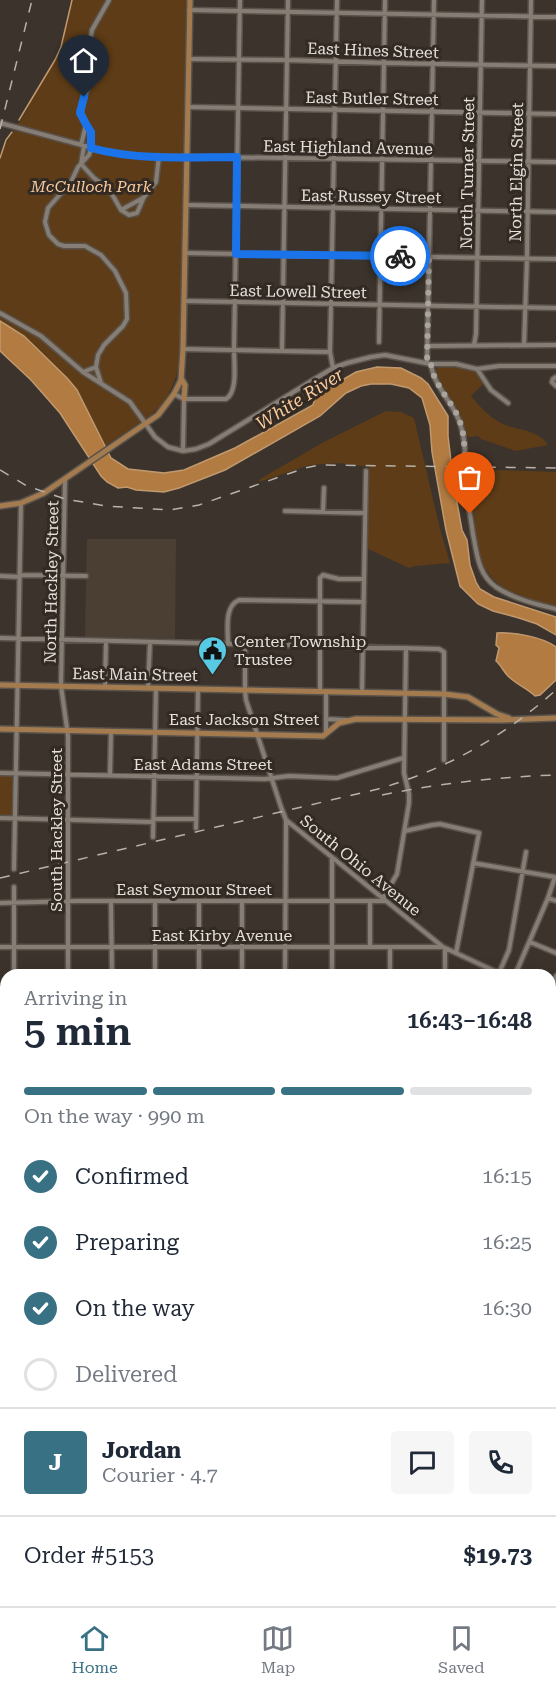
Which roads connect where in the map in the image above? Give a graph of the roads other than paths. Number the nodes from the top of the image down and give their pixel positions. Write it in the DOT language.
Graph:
graph roads {
  1 [pos="109,0"];
  2 [pos="190,0"];
  3 [pos="240,0"];
  4 [pos="288,0"];
  5 [pos="337,0"];
  6 [pos="385,0"];
  7 [pos="434,0"];
  8 [pos="482,0"];
  9 [pos="531,0"];
  10 [pos="189,10"];
  11 [pos="240,11"];
  12 [pos="288,12"];
  13 [pos="336,13"];
  14 [pos="385,13"];
  15 [pos="434,14"];
  16 [pos="482,15"];
  17 [pos="531,16"];
  18 [pos="556,17"];
  19 [pos="189,59"];
  20 [pos="239,59"];
  21 [pos="287,60"];
  22 [pos="335,62"];
  23 [pos="384,63"];
  24 [pos="433,64"];
  25 [pos="481,65"];
  26 [pos="530,66"];
  27 [pos="556,66"];
  28 [pos="188,107"];
  29 [pos="238,108"];
  30 [pos="286,109"];
  31 [pos="335,109"];
  32 [pos="383,110"];
  33 [pos="432,111"];
  34 [pos="480,113"];
  35 [pos="529,113"];
  36 [pos="556,114"];
  37 [pos="0,123"];
  38 [pos="86,124"];
  39 [pos="82,145"];
  40 [pos="91,148"];
  41 [pos="159,156"];
  42 [pos="187,157"];
  43 [pos="237,157"];
  44 [pos="286,157"];
  45 [pos="334,158"];
  46 [pos="382,159"];
  47 [pos="431,160"];
  48 [pos="479,161"];
  49 [pos="528,162"];
  50 [pos="556,162"];
  51 [pos="81,164"];
  52 [pos="144,197"];
  53 [pos="186,205"];
  54 [pos="236,206"];
  55 [pos="285,207"];
  56 [pos="333,208"];
  57 [pos="381,208"];
  58 [pos="429,208"];
  59 [pos="121,210"];
  60 [pos="478,210"];
  61 [pos="528,211"];
  62 [pos="556,212"];
  63 [pos="185,253"];
  64 [pos="236,254"];
  65 [pos="284,254"];
  66 [pos="332,255"];
  67 [pos="380,256"];
  68 [pos="429,257"];
  69 [pos="478,258"];
  70 [pos="527,259"];
  71 [pos="556,259"];
  72 [pos="184,302"];
  73 [pos="235,302"];
  74 [pos="283,303"];
  75 [pos="332,304"];
  76 [pos="379,305"];
  77 [pos="429,305"];
  78 [pos="477,306"];
  79 [pos="525,307"];
  80 [pos="556,308"];
  81 [pos="0,313"];
  82 [pos="379,342"];
  83 [pos="474,345"];
  84 [pos="524,345"];
  85 [pos="556,345"];
  86 [pos="428,346"];
  87 [pos="183,349"];
  88 [pos="234,350"];
  89 [pos="282,351"];
  90 [pos="330,352"];
  91 [pos="429,364"];
  92 [pos="556,366"];
  93 [pos="96,367"];
  94 [pos="333,369"];
  95 [pos="477,369"];
  96 [pos="83,372"];
  97 [pos="556,377"];
  98 [pos="181,378"];
  99 [pos="101,383"];
  100 [pos="556,386"];
  101 [pos="174,394"];
  102 [pos="184,399"];
  103 [pos="508,403"];
  104 [pos="145,424"];
  105 [pos="183,451"];
  106 [pos="366,471"];
  107 [pos="66,478"];
  108 [pos="324,488"];
  109 [pos="21,503"];
  110 [pos="0,506"];
  111 [pos="285,511"];
  112 [pos="323,512"];
  113 [pos="366,513"];
  114 [pos="64,575"];
  115 [pos="0,576"];
  116 [pos="20,576"];
  117 [pos="86,576"];
  118 [pos="364,579"];
  119 [pos="321,602"];
  120 [pos="364,602"];
  121 [pos="556,609"];
  122 [pos="0,638"];
  123 [pos="18,639"];
  124 [pos="62,640"];
  125 [pos="106,641"];
  126 [pos="150,642"];
  127 [pos="228,644"];
  128 [pos="245,644"];
  129 [pos="320,646"];
  130 [pos="363,647"];
  131 [pos="406,648"];
  132 [pos="0,685"];
  133 [pos="18,685"];
  134 [pos="61,686"];
  135 [pos="105,687"];
  136 [pos="148,687"];
  137 [pos="156,688"];
  138 [pos="198,689"];
  139 [pos="244,690"];
  140 [pos="323,692"];
  141 [pos="362,693"];
  142 [pos="405,693"];
  143 [pos="444,694"];
  144 [pos="484,707"];
  145 [pos="556,718"];
  146 [pos="326,719"];
  147 [pos="404,719"];
  148 [pos="444,719"];
  149 [pos="516,719"];
  150 [pos="350,720"];
  151 [pos="484,720"];
  152 [pos="0,729"];
  153 [pos="17,729"];
  154 [pos="67,730"];
  155 [pos="111,731"];
  156 [pos="155,732"];
  157 [pos="198,732"];
  158 [pos="257,734"];
  159 [pos="326,734"];
  160 [pos="403,758"];
  161 [pos="444,760"];
  162 [pos="0,773"];
  163 [pos="16,773"];
  164 [pos="67,774"];
  165 [pos="110,775"];
  166 [pos="153,776"];
  167 [pos="196,777"];
  168 [pos="272,779"];
  169 [pos="0,818"];
  170 [pos="15,819"];
  171 [pos="196,819"];
  172 [pos="67,820"];
  173 [pos="153,820"];
  174 [pos="286,820"];
  175 [pos="196,828"];
  176 [pos="405,831"];
  177 [pos="153,837"];
  178 [pos="526,852"];
  179 [pos="332,857"];
  180 [pos="473,863"];
  181 [pos="14,869"];
  182 [pos="523,872"];
  183 [pos="555,877"];
  184 [pos="14,886"];
  185 [pos="548,897"];
  186 [pos="385,900"];
  187 [pos="111,901"];
  188 [pos="155,901"];
  189 [pos="199,901"];
  190 [pos="242,901"];
  191 [pos="285,901"];
  192 [pos="332,901"];
  193 [pos="370,901"];
  194 [pos="556,901"];
  195 [pos="0,903"];
  196 [pos="14,903"];
  197 [pos="68,903"];
  198 [pos="431,937"];
  199 [pos="530,942"];
  200 [pos="0,947"];
  201 [pos="14,947"];
  202 [pos="198,947"];
  203 [pos="242,947"];
  204 [pos="285,947"];
  205 [pos="332,947"];
  206 [pos="370,947"];
  207 [pos="390,947"];
  208 [pos="426,947"];
  209 [pos="444,947"];
  210 [pos="68,948"];
  211 [pos="112,948"];
  212 [pos="155,948"];
  213 [pos="456,953"];
  214 [pos="556,953"];
  215 [pos="14,969"];
  216 [pos="68,969"];
  217 [pos="112,969"];
  218 [pos="155,969"];
  219 [pos="199,969"];
  220 [pos="242,969"];
  221 [pos="285,969"];
  222 [pos="332,969"];
  223 [pos="390,969"];
  224 [pos="445,969"];
  225 [pos="490,969"];
  226 [pos="503,969"];
  227 [pos="518,969"];
  1 -- 38 [label="street"];
  2 -- 10 [label="main road"];
  3 -- 11 [label="street"];
  4 -- 12 [label="street"];
  5 -- 13 [label="street"];
  6 -- 14 [label="street"];
  7 -- 15 [label="street"];
  8 -- 16 [label="street, North Turner Street"];
  9 -- 17 [label="street, North Elgin Street"];
  10 -- 11 [label="street"];
  10 -- 19 [label="main road"];
  11 -- 12 [label="street"];
  11 -- 20 [label="street"];
  12 -- 13 [label="street"];
  12 -- 21 [label="street"];
  13 -- 14 [label="street"];
  13 -- 22 [label="street"];
  14 -- 15 [label="street"];
  14 -- 23 [label="street"];
  15 -- 16 [label="street"];
  15 -- 24 [label="street"];
  16 -- 17 [label="street"];
  16 -- 25 [label="street, North Turner Street"];
  17 -- 18 [label="street"];
  17 -- 26 [label="street, North Elgin Street"];
  19 -- 20 [label="street, East Hines Street"];
  19 -- 28 [label="main road"];
  20 -- 21 [label="street, East Hines Street"];
  20 -- 29 [label="street"];
  21 -- 22 [label="street, East Hines Street"];
  21 -- 30 [label="street"];
  22 -- 23 [label="street, East Hines Street"];
  22 -- 31 [label="street"];
  23 -- 24 [label="street, East Hines Street"];
  23 -- 32 [label="street"];
  24 -- 25 [label="street, East Hines Street"];
  24 -- 33 [label="street"];
  25 -- 26 [label="street, East Hines Street"];
  25 -- 34 [label="street, North Turner Street"];
  26 -- 27 [label="street, East Hines Street"];
  26 -- 35 [label="street, North Elgin Street"];
  28 -- 29 [label="street, East Butler Street"];
  28 -- 42 [label="main road"];
  29 -- 30 [label="street, East Butler Street"];
  29 -- 43 [label="street"];
  30 -- 31 [label="street, East Butler Street"];
  30 -- 44 [label="street"];
  31 -- 32 [label="street, East Butler Street"];
  31 -- 45 [label="street"];
  32 -- 33 [label="street, East Butler Street"];
  32 -- 46 [label="street"];
  33 -- 34 [label="street, East Butler Street"];
  33 -- 47 [label="street"];
  34 -- 35 [label="street, East Butler Street"];
  34 -- 48 [label="street, North Turner Street"];
  35 -- 36 [label="street, East Butler Street"];
  35 -- 49 [label="street, North Elgin Street"];
  37 -- 39 [label="street, East Highland Avenue"];
  38 -- 39 [label="street"];
  38 -- 40 [label="street"];
  39 -- 40 [label="street, East Highland Avenue"];
  39 -- 51 [label="street"];
  40 -- 41 [label="street, East Highland Avenue"];
  40 -- 51 [label="street"];
  41 -- 42 [label="street, East Highland Avenue"];
  41 -- 52 [label="street"];
  42 -- 43 [label="street, East Highland Avenue"];
  42 -- 53 [label="main road"];
  43 -- 44 [label="street, East Highland Avenue"];
  43 -- 54 [label="street"];
  44 -- 45 [label="street, East Highland Avenue"];
  44 -- 55 [label="street"];
  45 -- 46 [label="street, East Highland Avenue"];
  45 -- 56 [label="street"];
  46 -- 47 [label="street, East Highland Avenue"];
  46 -- 57 [label="street"];
  47 -- 48 [label="street, East Highland Avenue"];
  47 -- 58 [label="street"];
  48 -- 49 [label="street, East Highland Avenue"];
  48 -- 60 [label="street, North Turner Street"];
  49 -- 50 [label="street, East Highland Avenue"];
  49 -- 61 [label="street, North Elgin Street"];
  51 -- 59 [label="street"];
  51 -- 93 [label="street"];
  52 -- 59 [label="street"];
  52 -- 59 [label="street"];
  53 -- 54 [label="street, East Russey Street"];
  53 -- 63 [label="main road"];
  54 -- 55 [label="street, East Russey Street"];
  54 -- 64 [label="street"];
  55 -- 56 [label="street, East Russey Street"];
  55 -- 65 [label="street"];
  56 -- 57 [label="street, East Russey Street"];
  56 -- 66 [label="street"];
  57 -- 58 [label="street, East Russey Street"];
  57 -- 67 [label="street"];
  58 -- 60 [label="street, East Russey Street"];
  58 -- 68 [label="street"];
  60 -- 61 [label="street, East Russey Street"];
  60 -- 69 [label="street, North Turner Street"];
  61 -- 62 [label="street, East Russey Street"];
  61 -- 70 [label="street, North Elgin Street"];
  63 -- 64 [label="street"];
  63 -- 72 [label="main road"];
  64 -- 65 [label="street"];
  64 -- 73 [label="street"];
  65 -- 66 [label="street"];
  65 -- 74 [label="street"];
  66 -- 67 [label="street"];
  66 -- 75 [label="street"];
  67 -- 68 [label="street"];
  67 -- 76 [label="street"];
  68 -- 69 [label="street"];
  68 -- 77 [label="street"];
  69 -- 70 [label="street"];
  69 -- 78 [label="street, North Turner Street"];
  70 -- 71 [label="street"];
  70 -- 79 [label="street, North Elgin Street"];
  72 -- 73 [label="street, East Lowell Street"];
  72 -- 87 [label="main road"];
  73 -- 74 [label="street, East Lowell Street"];
  73 -- 88 [label="street"];
  74 -- 75 [label="street, East Lowell Street"];
  74 -- 89 [label="street"];
  75 -- 76 [label="street, East Lowell Street"];
  75 -- 90 [label="street"];
  76 -- 77 [label="street, East Lowell Street"];
  76 -- 82 [label="street"];
  77 -- 78 [label="street, East Lowell Street"];
  77 -- 86 [label="street"];
  78 -- 79 [label="street, East Lowell Street"];
  78 -- 83 [label="street, North Turner Street"];
  79 -- 80 [label="street, East Lowell Street"];
  79 -- 84 [label="street, North Elgin Street"];
  81 -- 96 [label="street"];
  83 -- 84 [label="street"];
  83 -- 86 [label="street"];
  84 -- 85 [label="street"];
  86 -- 91 [label="street"];
  87 -- 88 [label="street"];
  87 -- 98 [label="main road"];
  88 -- 89 [label="street"];
  88 -- 102 [label="street"];
  89 -- 90 [label="street"];
  90 -- 94 [label="street"];
  91 -- 94 [label="street"];
  91 -- 95 [label="street"];
  91 -- 121 [label="street"];
  92 -- 95 [label="street"];
  92 -- 97 [label="street"];
  93 -- 96 [label="street"];
  93 -- 99 [label="street"];
  94 -- 105 [label="street"];
  95 -- 103 [label="street"];
  96 -- 99 [label="street"];
  97 -- 100 [label="street"];
  98 -- 101 [label="main road"];
  98 -- 102 [label="main road"];
  99 -- 104 [label="street"];
  101 -- 102 [label="street"];
  101 -- 104 [label="main road"];
  102 -- 105 [label="street"];
  104 -- 105 [label="street"];
  104 -- 107 [label="main road"];
  106 -- 113 [label="street"];
  107 -- 109 [label="main road"];
  107 -- 114 [label="street, North Hackley Street"];
  108 -- 112 [label="street"];
  109 -- 110 [label="main road"];
  109 -- 116 [label="street"];
  111 -- 112 [label="street"];
  112 -- 113 [label="street"];
  113 -- 118 [label="street"];
  114 -- 116 [label="street"];
  114 -- 117 [label="street"];
  114 -- 124 [label="street, North Hackley Street"];
  115 -- 116 [label="street"];
  116 -- 123 [label="street"];
  118 -- 119 [label="street"];
  118 -- 120 [label="street"];
  119 -- 120 [label="street"];
  119 -- 127 [label="street"];
  119 -- 129 [label="street"];
  120 -- 130 [label="street"];
  122 -- 123 [label="street"];
  123 -- 124 [label="street"];
  123 -- 133 [label="street"];
  124 -- 125 [label="street"];
  124 -- 134 [label="street, North Hackley Street"];
  125 -- 126 [label="street"];
  125 -- 135 [label="street"];
  126 -- 127 [label="street"];
  126 -- 136 [label="street"];
  127 -- 128 [label="street"];
  128 -- 129 [label="street"];
  128 -- 139 [label="street, South Ohio Avenue"];
  129 -- 130 [label="street"];
  129 -- 140 [label="street"];
  130 -- 131 [label="street"];
  130 -- 141 [label="street"];
  131 -- 142 [label="street"];
  131 -- 143 [label="street"];
  132 -- 133 [label="main road, East Main Street"];
  133 -- 134 [label="main road, East Main Street"];
  133 -- 153 [label="street"];
  134 -- 135 [label="main road, East Main Street"];
  134 -- 154 [label="street, South Hackley Street"];
  135 -- 136 [label="main road, East Main Street"];
  136 -- 137 [label="main road, East Main Street"];
  137 -- 138 [label="main road, East Main Street"];
  137 -- 156 [label="street"];
  138 -- 139 [label="main road, East Main Street"];
  138 -- 157 [label="street"];
  139 -- 140 [label="main road, East Main Street"];
  139 -- 158 [label="street, South Ohio Avenue"];
  140 -- 141 [label="main road, East Main Street"];
  140 -- 146 [label="street"];
  141 -- 142 [label="main road, East Main Street"];
  142 -- 143 [label="main road, East Main Street"];
  142 -- 147 [label="street"];
  143 -- 144 [label="main road, East Main Street"];
  143 -- 148 [label="street"];
  144 -- 149 [label="main road, East Main Street"];
  144 -- 151 [label="main road"];
  145 -- 149 [label="main road, East Jackson Street"];
  146 -- 150 [label="street"];
  146 -- 159 [label="street"];
  147 -- 148 [label="main road, East Jackson Street"];
  147 -- 150 [label="main road, East Jackson Street"];
  147 -- 160 [label="street"];
  148 -- 151 [label="main road, East Jackson Street"];
  148 -- 161 [label="street"];
  149 -- 151 [label="main road, East Jackson Street"];
  150 -- 159 [label="main road, East Jackson Street"];
  152 -- 153 [label="main road, East Jackson Street"];
  153 -- 154 [label="main road, East Jackson Street"];
  153 -- 163 [label="street"];
  154 -- 155 [label="main road, East Jackson Street"];
  154 -- 164 [label="street, South Hackley Street"];
  155 -- 156 [label="main road, East Jackson Street"];
  155 -- 165 [label="street"];
  156 -- 157 [label="main road, East Jackson Street"];
  156 -- 166 [label="street"];
  157 -- 158 [label="main road, East Jackson Street"];
  157 -- 167 [label="street"];
  158 -- 159 [label="main road, East Jackson Street"];
  158 -- 168 [label="street, South Ohio Avenue"];
  160 -- 168 [label="street, East Adams Street"];
  160 -- 176 [label="street"];
  162 -- 163 [label="street, East Adams Street"];
  163 -- 164 [label="street, East Adams Street"];
  163 -- 170 [label="street"];
  164 -- 165 [label="street, East Adams Street"];
  164 -- 172 [label="street, South Hackley Street"];
  165 -- 166 [label="street, East Adams Street"];
  166 -- 167 [label="street, East Adams Street"];
  166 -- 173 [label="street"];
  167 -- 168 [label="street, East Adams Street"];
  167 -- 171 [label="street"];
  168 -- 174 [label="street, South Ohio Avenue"];
  169 -- 170 [label="street"];
  170 -- 172 [label="street"];
  170 -- 181 [label="street"];
  171 -- 173 [label="street"];
  171 -- 175 [label="street"];
  172 -- 173 [label="street"];
  172 -- 197 [label="street, South Hackley Street"];
  173 -- 177 [label="street"];
  174 -- 179 [label="street, South Ohio Avenue"];
  174 -- 191 [label="street"];
  176 -- 180 [label="street"];
  176 -- 186 [label="street"];
  178 -- 182 [label="street"];
  179 -- 186 [label="street, South Ohio Avenue"];
  179 -- 192 [label="street"];
  180 -- 182 [label="street"];
  180 -- 213 [label="street"];
  182 -- 183 [label="street"];
  182 -- 226 [label="street"];
  183 -- 185 [label="street"];
  184 -- 196 [label="street"];
  185 -- 194 [label="street"];
  185 -- 199 [label="street"];
  186 -- 193 [label="street, East Seymour Street"];
  186 -- 198 [label="street, South Ohio Avenue"];
  187 -- 188 [label="street, East Seymour Street"];
  187 -- 197 [label="street, East Seymour Street"];
  187 -- 211 [label="street"];
  188 -- 189 [label="street, East Seymour Street"];
  188 -- 212 [label="street"];
  189 -- 190 [label="street, East Seymour Street"];
  189 -- 202 [label="street"];
  190 -- 191 [label="street, East Seymour Street"];
  190 -- 203 [label="street"];
  191 -- 192 [label="street, East Seymour Street"];
  191 -- 204 [label="street"];
  192 -- 193 [label="street, East Seymour Street"];
  192 -- 205 [label="street"];
  193 -- 206 [label="street"];
  195 -- 196 [label="street, East Seymour Street"];
  196 -- 197 [label="street, East Seymour Street"];
  196 -- 201 [label="street"];
  197 -- 210 [label="street, South Hackley Street"];
  198 -- 208 [label="street"];
  198 -- 209 [label="street, South Ohio Avenue"];
  199 -- 214 [label="street"];
  199 -- 227 [label="street"];
  200 -- 201 [label="street, East Kirby Avenue"];
  201 -- 210 [label="street, East Kirby Avenue"];
  201 -- 215 [label="street"];
  202 -- 203 [label="street, East Kirby Avenue"];
  202 -- 212 [label="street, East Kirby Avenue"];
  202 -- 219 [label="street"];
  203 -- 204 [label="street, East Kirby Avenue"];
  203 -- 220 [label="street"];
  204 -- 205 [label="street, East Kirby Avenue"];
  204 -- 221 [label="street"];
  205 -- 206 [label="street, East Kirby Avenue"];
  205 -- 222 [label="street"];
  206 -- 207 [label="street, East Kirby Avenue"];
  207 -- 208 [label="street, East Kirby Avenue"];
  207 -- 223 [label="street"];
  208 -- 209 [label="street, East Kirby Avenue"];
  209 -- 213 [label="street"];
  209 -- 224 [label="street"];
  210 -- 211 [label="street, East Kirby Avenue"];
  210 -- 216 [label="street, South Hackley Street"];
  211 -- 212 [label="street, East Kirby Avenue"];
  211 -- 217 [label="street"];
  212 -- 218 [label="street"];
  213 -- 225 [label="street"];
}
